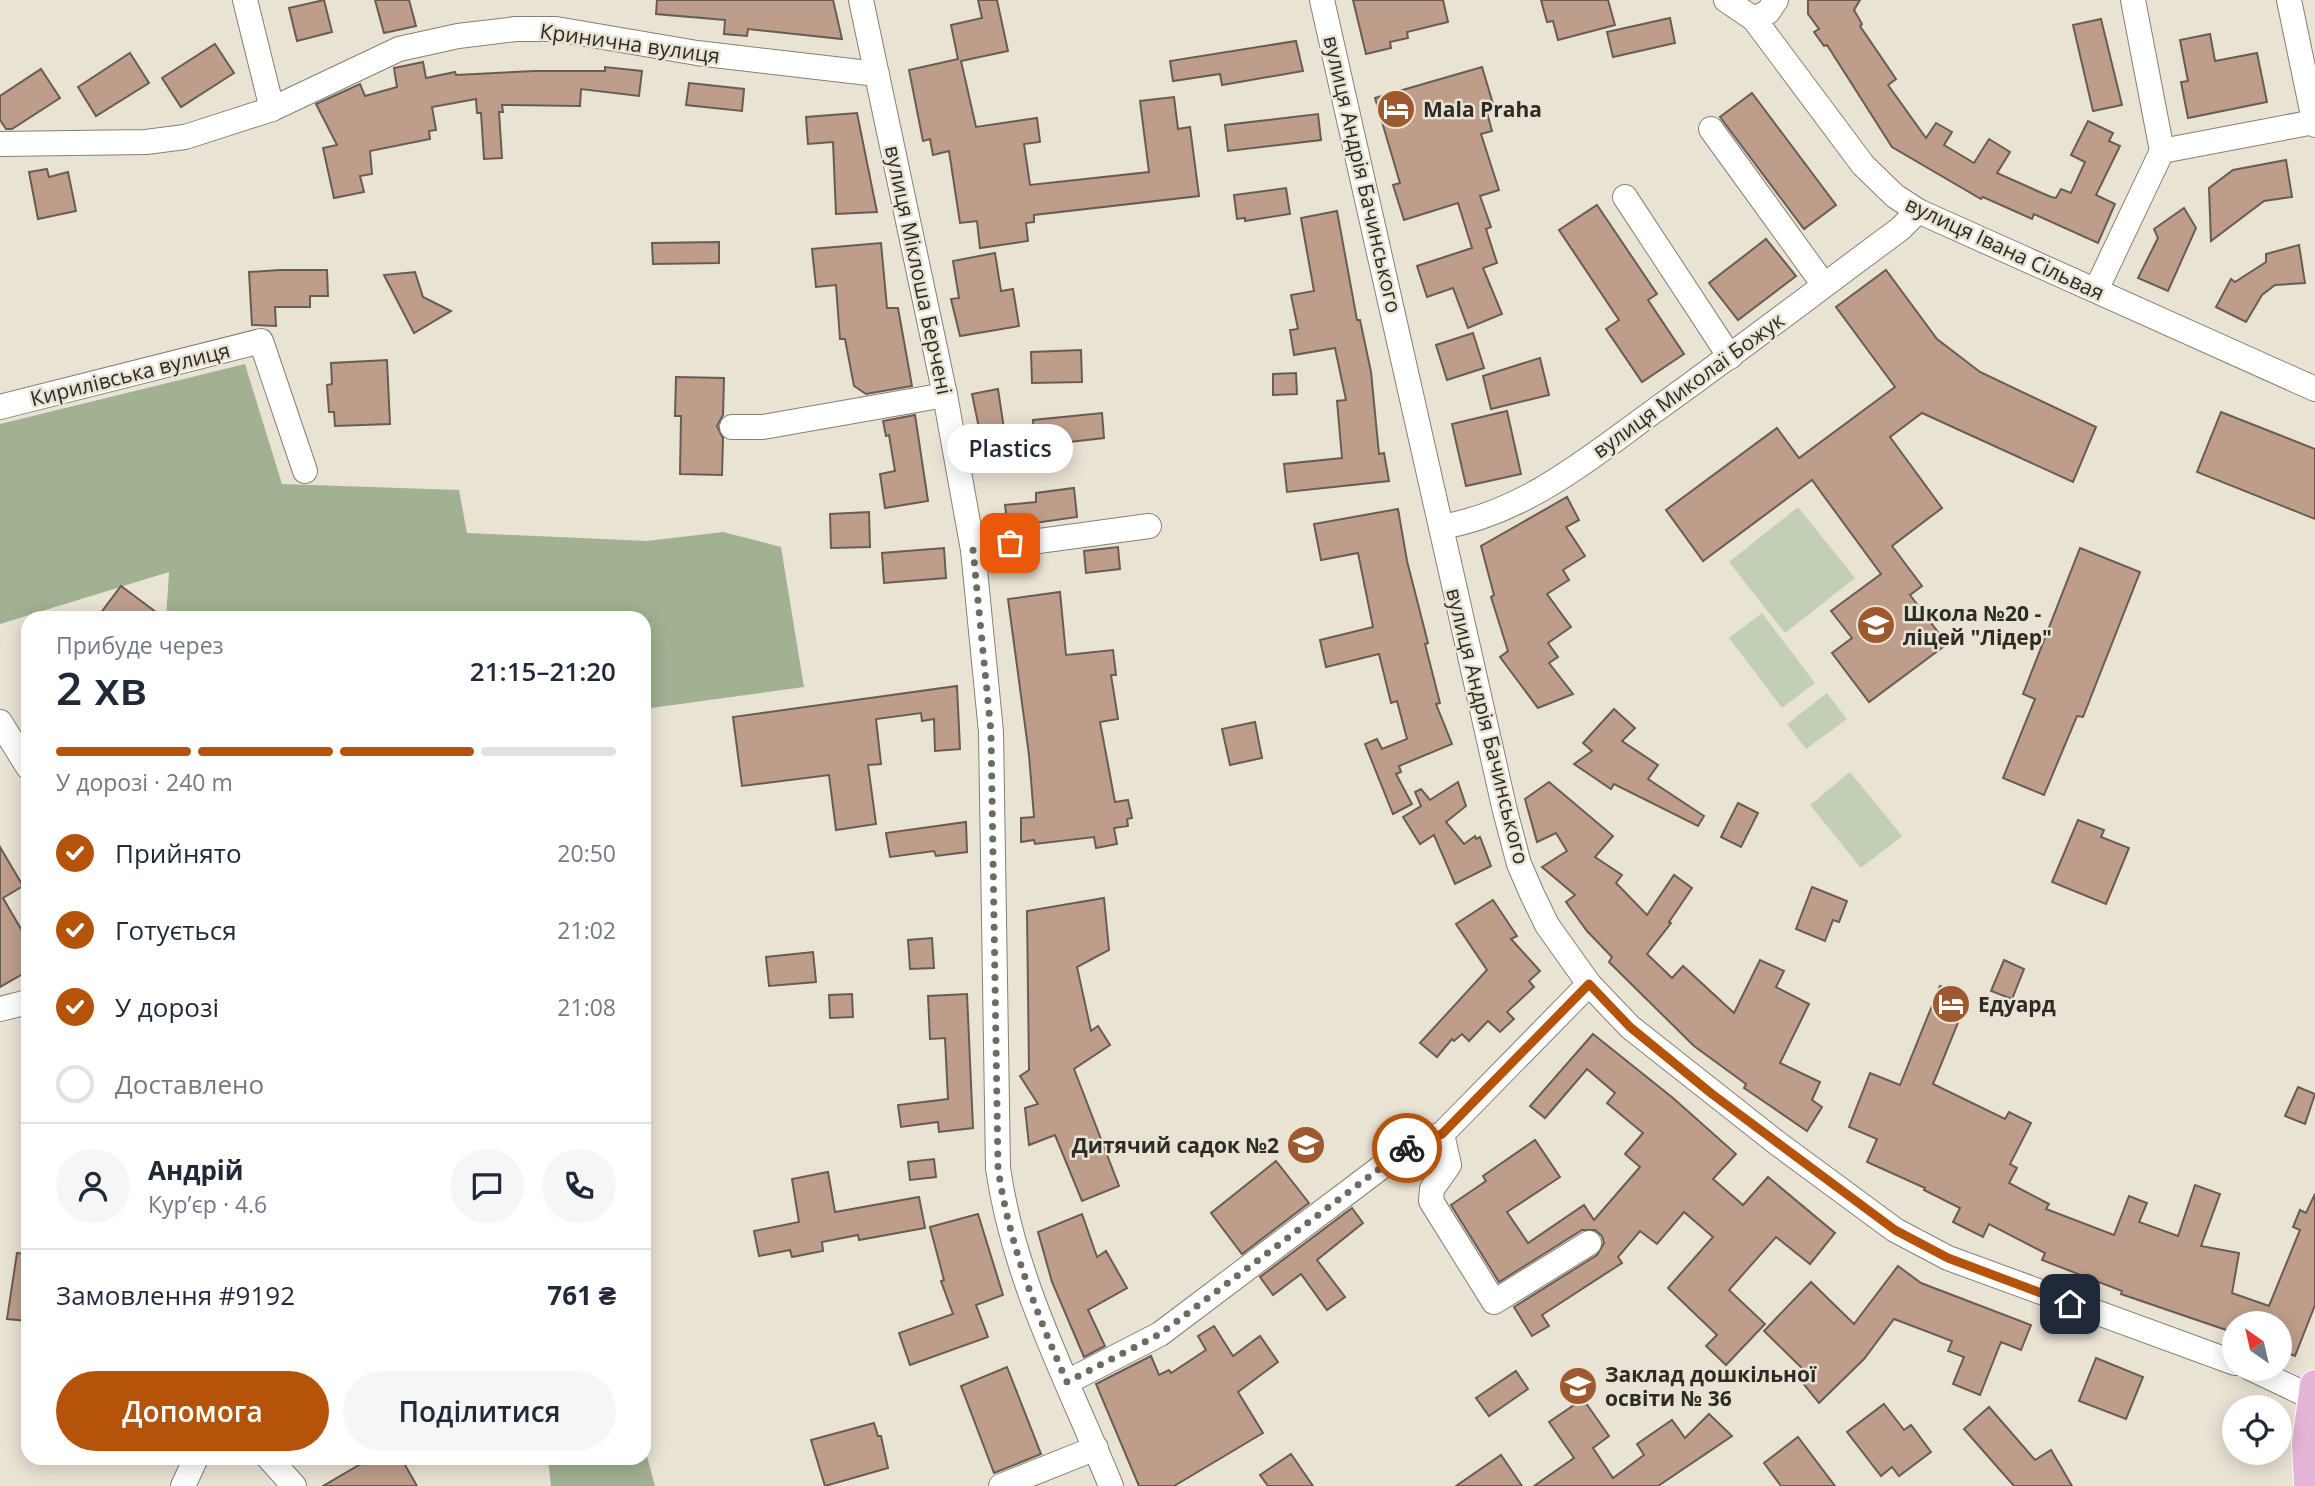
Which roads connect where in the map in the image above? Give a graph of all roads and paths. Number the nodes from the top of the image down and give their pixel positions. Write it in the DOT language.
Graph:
graph roads {
  1 [pos="245,0"];
  2 [pos="861,0"];
  3 [pos="1322,0"];
  4 [pos="1726,0"];
  5 [pos="1776,0"];
  6 [pos="2133,0"];
  7 [pos="2289,0"];
  8 [pos="1754,19"];
  9 [pos="877,74"];
  10 [pos="272,109"];
  11 [pos="2315,123"];
  12 [pos="1711,129"];
  13 [pos="0,144"];
  14 [pos="2162,151"];
  15 [pos="1625,197"];
  16 [pos="1918,211"];
  17 [pos="1824,285"];
  18 [pos="2096,290"];
  19 [pos="1730,356"];
  20 [pos="2315,390"];
  21 [pos="945,395"];
  22 [pos="0,407"];
  23 [pos="732,427"];
  24 [pos="305,471"];
  25 [pos="1149,526"];
  26 [pos="1441,527"];
  27 [pos="973,550"];
  28 [pos="0,722"];
  29 [pos="21,756"];
  30 [pos="1589,984"];
  31 [pos="21,1004"];
  32 [pos="0,1009"];
  33 [pos="1442,1134"];
  34 [pos="1589,1243"];
  35 [pos="2222,1358"];
  36 [pos="2286,1381"];
  37 [pos="1067,1382"];
  38 [pos="2313,1391"];
  39 [pos="1096,1448"];
  40 [pos="193,1465"];
  41 [pos="276,1465"];
  42 [pos="183,1486"];
  43 [pos="294,1486"];
  44 [pos="1001,1486"];
  45 [pos="1111,1486"];
  46 [pos="2309,1486"];
  1 -- 10 [label="street"];
  2 -- 9 [label="street, вулиця Міклоша Берчені"];
  3 -- 26 [label="street, вулиця Андрія Бачинського"];
  4 -- 8 [label="street, вулиця Івана Сільвая"];
  5 -- 8 [label="street"];
  6 -- 14 [label="street"];
  7 -- 11 [label="street"];
  8 -- 16 [label="street, вулиця Івана Сільвая"];
  9 -- 10 [label="street, Кринична вулиця"];
  9 -- 21 [label="street, вулиця Міклоша Берчені"];
  10 -- 13 [label="street, Кринична вулиця"];
  11 -- 14 [label="street"];
  12 -- 17 [label="street"];
  14 -- 18 [label="street"];
  15 -- 19 [label="street"];
  16 -- 17 [label="street, вулиця Миколаї Божук"];
  16 -- 18 [label="street, вулиця Івана Сільвая"];
  17 -- 19 [label="street, вулиця Миколаї Божук"];
  18 -- 20 [label="street, вулиця Івана Сільвая"];
  19 -- 26 [label="street, вулиця Миколаї Божук"];
  21 -- 23 [label="street"];
  21 -- 27 [label="street, вулиця Міклоша Берчені"];
  22 -- 24 [label="street, Кирилівська вулиця"];
  25 -- 27 [label="street"];
  26 -- 30 [label="street, вулиця Андрія Бачинського"];
  27 -- 37 [label="street, вулиця Міклоша Берчені"];
  28 -- 29 [label="street"];
  30 -- 33 [label="street"];
  30 -- 35 [label="street, вулиця Андрія Бачинського"];
  31 -- 32 [label="street"];
  33 -- 34 [label="street"];
  33 -- 37 [label="street"];
  36 -- 38 [label="street"];
  37 -- 39 [label="street, вулиця Міклоша Берчені"];
  38 -- 46 [label="main road"];
  39 -- 44 [label="street"];
  39 -- 45 [label="street, вулиця Міклоша Берчені"];
  40 -- 42 [label="street"];
  41 -- 43 [label="street"];
}
